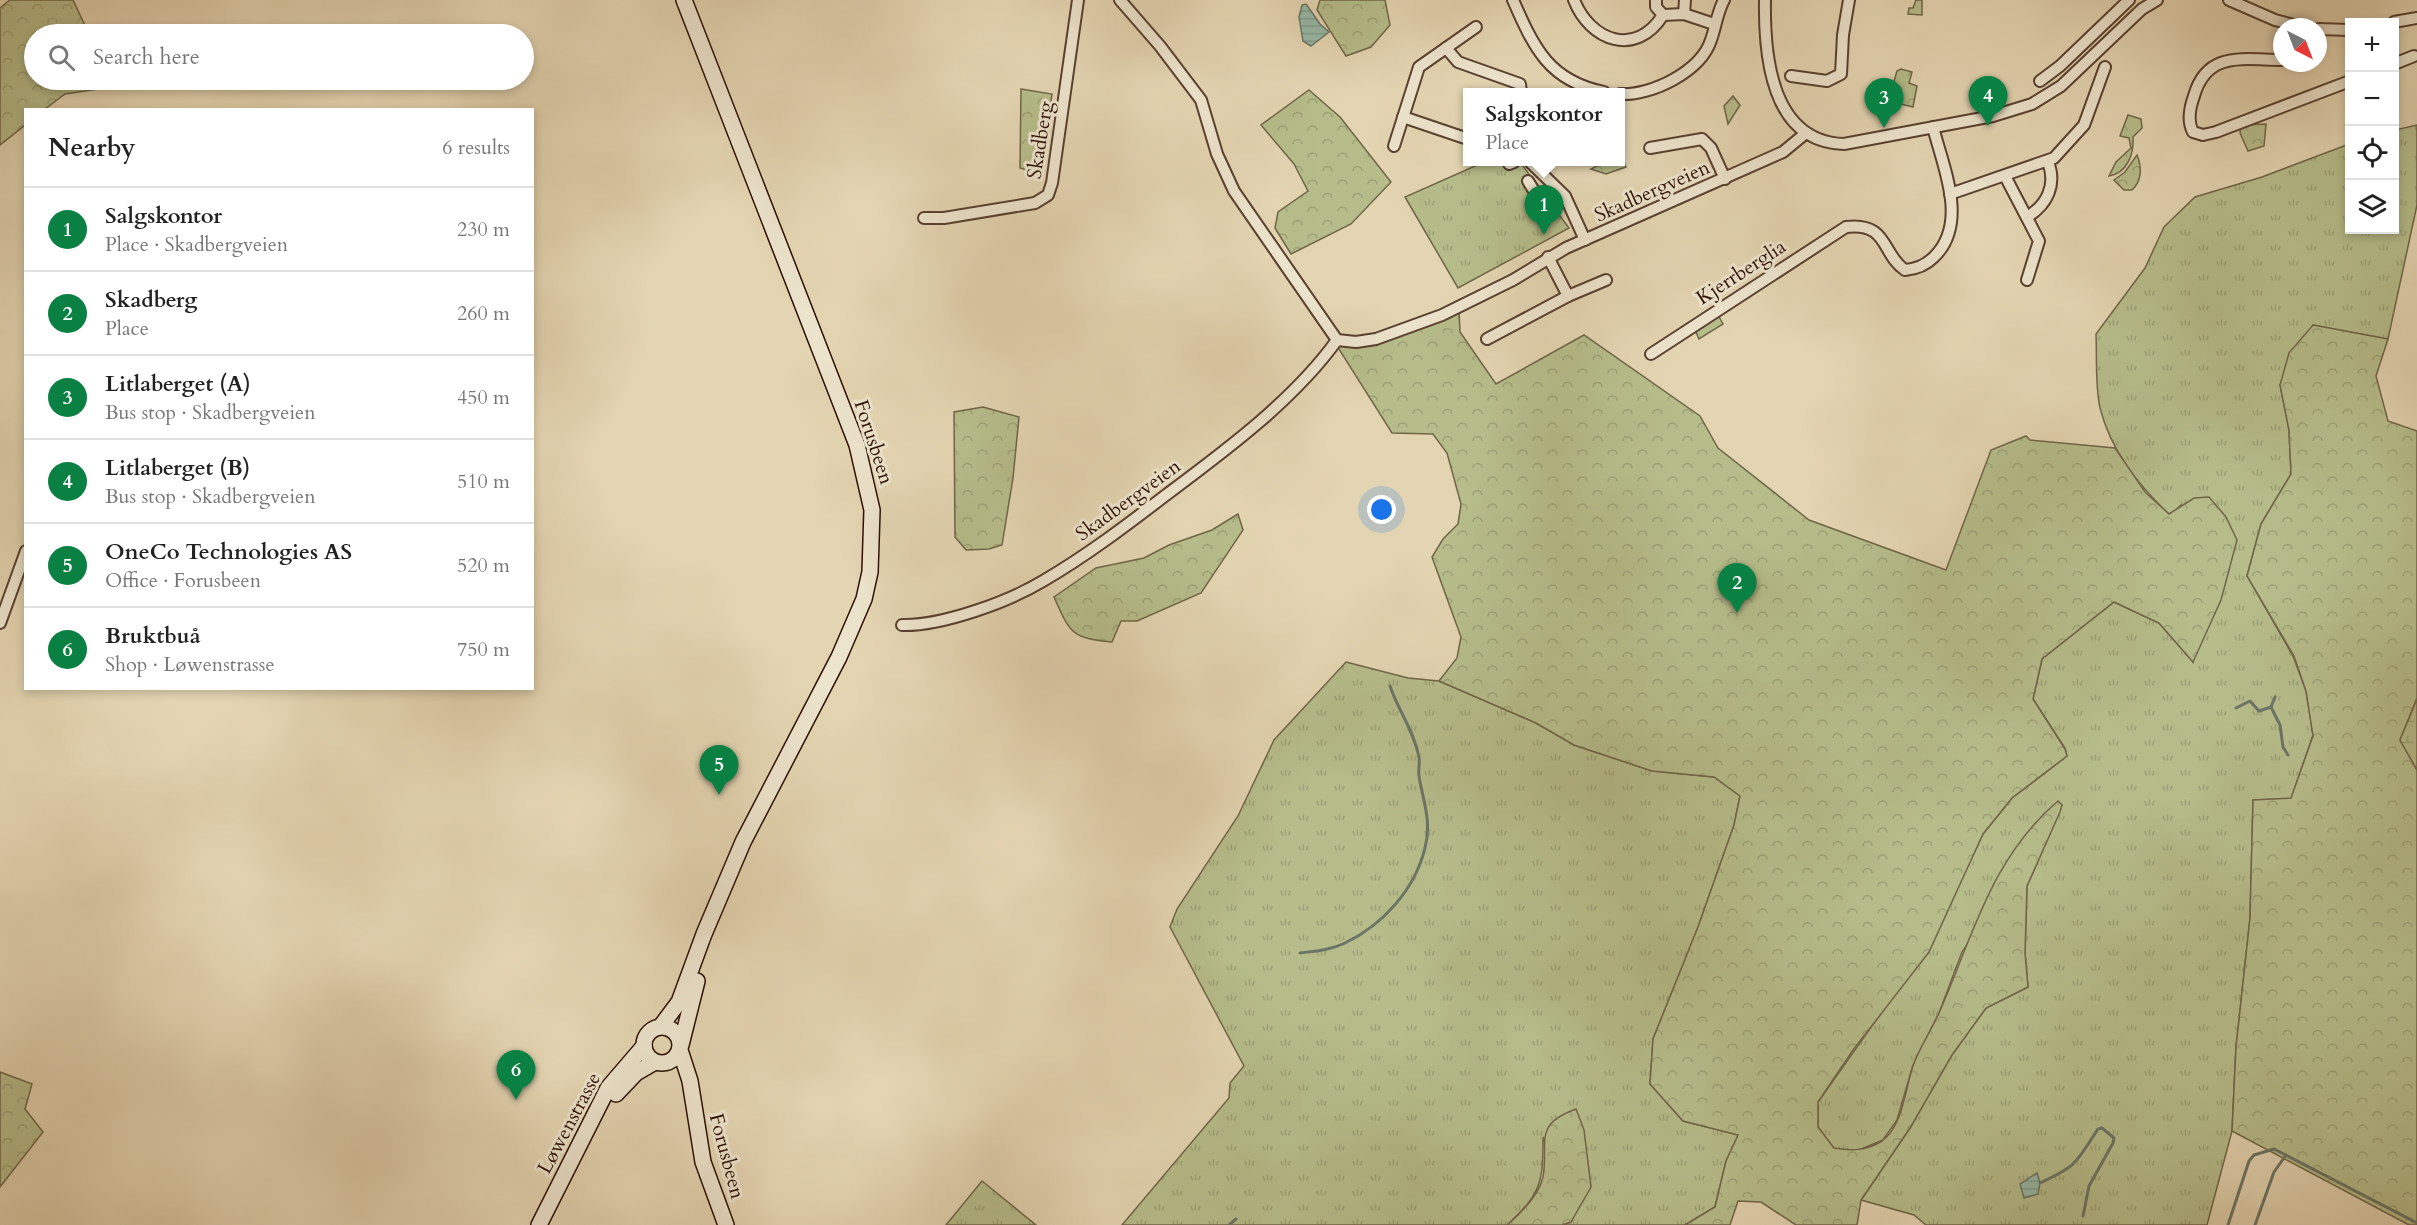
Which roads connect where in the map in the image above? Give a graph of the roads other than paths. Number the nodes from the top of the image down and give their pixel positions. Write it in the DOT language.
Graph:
graph roads {
  1 [pos="684,0"];
  2 [pos="1078,0"];
  3 [pos="1120,0"];
  4 [pos="1513,0"];
  5 [pos="1574,0"];
  6 [pos="1656,0"];
  7 [pos="1685,0"];
  8 [pos="1724,0"];
  9 [pos="1765,0"];
  10 [pos="1849,0"];
  11 [pos="2157,0"];
  12 [pos="2229,0"];
  13 [pos="2126,1"];
  14 [pos="1684,14"];
  15 [pos="1663,15"];
  16 [pos="2417,18"];
  17 [pos="2273,19"];
  18 [pos="2399,21"];
  19 [pos="1714,24"];
  20 [pos="1476,27"];
  21 [pos="2327,30"];
  22 [pos="2345,30"];
  23 [pos="1446,48"];
  24 [pos="2414,56"];
  25 [pos="2273,60"];
  26 [pos="2399,62"];
  27 [pos="2105,67"];
  28 [pos="1791,76"];
  29 [pos="2040,81"];
  30 [pos="2345,83"];
  31 [pos="1520,88"];
  32 [pos="1589,88"];
  33 [pos="1625,93"];
  34 [pos="1403,117"];
  35 [pos="1933,127"];
  36 [pos="1803,130"];
  37 [pos="1463,137"];
  38 [pos="1394,146"];
  39 [pos="1650,148"];
  40 [pos="2048,162"];
  41 [pos="1534,166"];
  42 [pos="2005,176"];
  43 [pos="1725,179"];
  44 [pos="1528,181"];
  45 [pos="1950,194"];
  46 [pos="1539,200"];
  47 [pos="2027,217"];
  48 [pos="924,218"];
  49 [pos="1586,240"];
  50 [pos="1548,257"];
  51 [pos="1606,280"];
  52 [pos="2027,280"];
  53 [pos="1568,297"];
  54 [pos="1487,339"];
  55 [pos="1337,340"];
  56 [pos="1651,354"];
  57 [pos="24,557"];
  58 [pos="0,623"];
  59 [pos="902,625"];
  60 [pos="709,926"];
  61 [pos="661,1026"];
  62 [pos="644,1046"];
  63 [pos="680,1047"];
  64 [pos="659,1063"];
  65 [pos="691,1098"];
  66 [pos="539,1225"];
  67 [pos="548,1225"];
  68 [pos="726,1225"];
  1 -- 60 [label="main road, Forusbeen"];
  2 -- 48 [label="street, Skadberg"];
  3 -- 55 [label="street"];
  4 -- 32 [label="street"];
  5 -- 15 [label="street"];
  6 -- 15 [label="street"];
  7 -- 14 [label="street"];
  8 -- 19 [label="street"];
  9 -- 36 [label="street"];
  10 -- 28 [label="street"];
  11 -- 35 [label="street"];
  12 -- 17 [label="street"];
  13 -- 29 [label="street"];
  14 -- 15 [label="street"];
  14 -- 19 [label="street"];
  16 -- 18 [label="street"];
  19 -- 33 [label="street"];
  20 -- 23 [label="street"];
  21 -- 22 [label="street"];
  23 -- 31 [label="street"];
  23 -- 34 [label="street"];
  24 -- 26 [label="street"];
  25 -- 30 [label="street"];
  27 -- 40 [label="street"];
  34 -- 37 [label="street"];
  34 -- 38 [label="street"];
  35 -- 36 [label="street"];
  35 -- 45 [label="street"];
  36 -- 43 [label="street, Skadbergveien"];
  39 -- 43 [label="street"];
  40 -- 42 [label="street"];
  40 -- 47 [label="street"];
  41 -- 49 [label="street"];
  42 -- 45 [label="street"];
  42 -- 47 [label="street"];
  43 -- 49 [label="street, Skadbergveien"];
  44 -- 46 [label="street"];
  45 -- 56 [label="street, Kjerrberglia"];
  47 -- 52 [label="street"];
  49 -- 50 [label="street, Skadbergveien"];
  50 -- 53 [label="street"];
  50 -- 55 [label="street, Skadbergveien"];
  51 -- 53 [label="street"];
  53 -- 54 [label="street"];
  55 -- 59 [label="street, Skadbergveien"];
  57 -- 58 [label="street"];
  60 -- 61 [label="main road, Forusbeen"];
  60 -- 63 [label="main road, Forusbeen"];
  61 -- 62 [label="main road"];
  61 -- 63 [label="main road"];
  62 -- 64 [label="main road"];
  62 -- 66 [label="main road, Løwenstrasse"];
  63 -- 64 [label="main road"];
  63 -- 65 [label="main road, Forusbeen"];
  64 -- 65 [label="main road, Forusbeen"];
  64 -- 67 [label="main road, Løwenstrasse"];
  65 -- 68 [label="main road, Forusbeen"];
}
